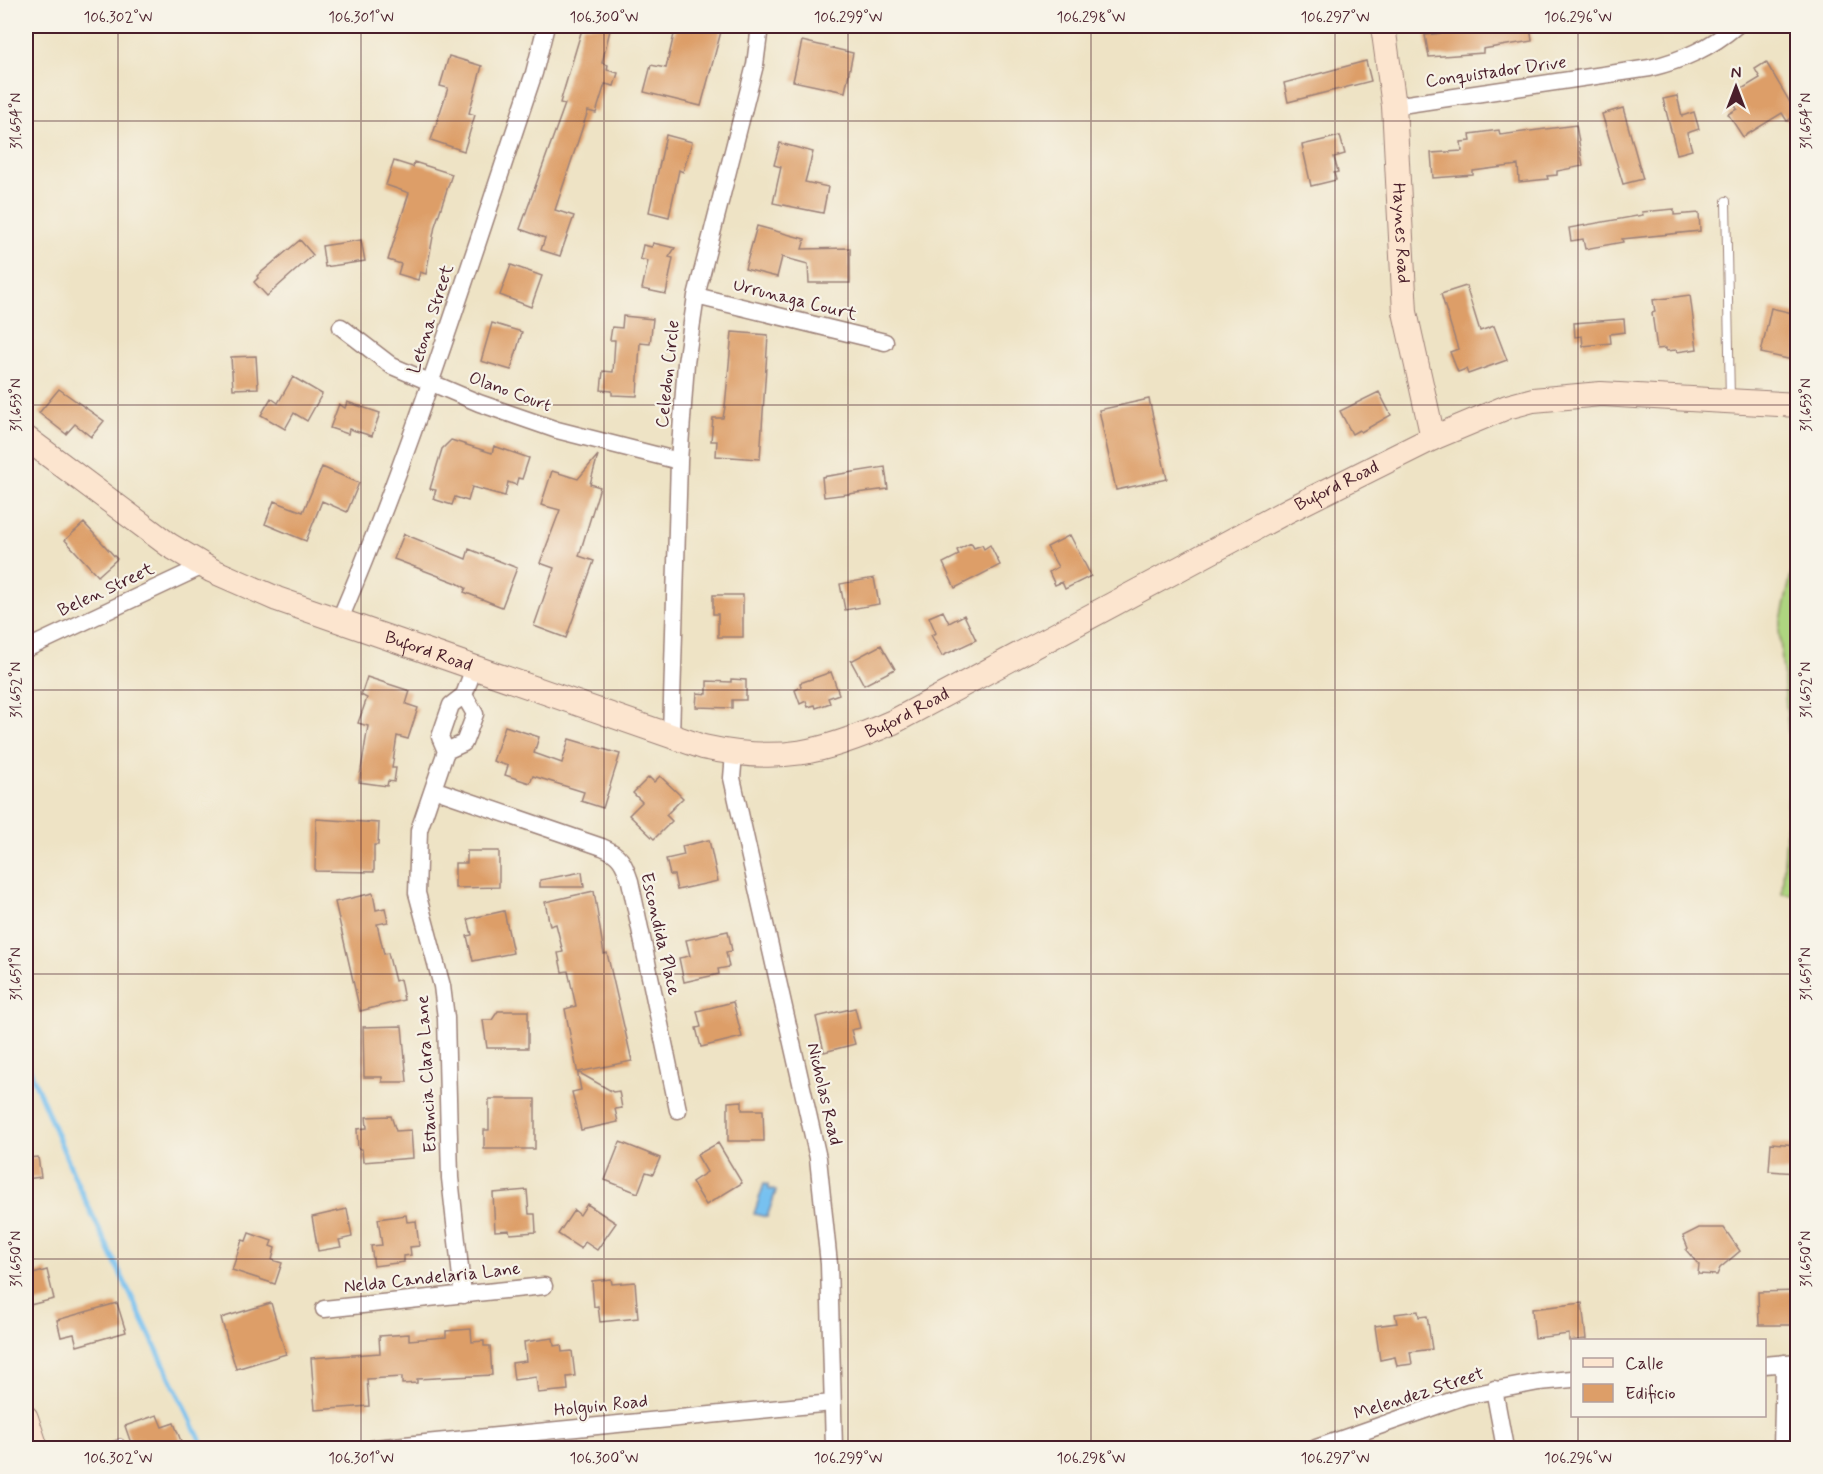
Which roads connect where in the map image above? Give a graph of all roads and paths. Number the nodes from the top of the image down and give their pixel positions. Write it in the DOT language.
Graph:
graph roads {
  1 [pos="546,26"];
  2 [pos="760,26"];
  3 [pos="1383,26"];
  4 [pos="1737,26"];
  5 [pos="1394,106"];
  6 [pos="1726,201"];
  7 [pos="696,296"];
  8 [pos="341,327"];
  9 [pos="885,342"];
  10 [pos="431,383"];
  11 [pos="1730,401"];
  12 [pos="1797,405"];
  13 [pos="26,438"];
  14 [pos="1433,438"];
  15 [pos="680,461"];
  16 [pos="203,566"];
  17 [pos="340,619"];
  18 [pos="26,649"];
  19 [pos="474,668"];
  20 [pos="464,695"];
  21 [pos="671,735"];
  22 [pos="446,751"];
  23 [pos="734,754"];
  24 [pos="433,789"];
  25 [pos="678,1110"];
  26 [pos="544,1286"];
  27 [pos="463,1295"];
  28 [pos="324,1309"];
  29 [pos="1791,1363"];
  30 [pos="1766,1365"];
  31 [pos="1571,1379"];
  32 [pos="1494,1389"];
  33 [pos="832,1403"];
  34 [pos="26,1418"];
  35 [pos="120,1443"];
  36 [pos="36,1449"];
  37 [pos="108,1449"];
  38 [pos="374,1449"];
  39 [pos="834,1449"];
  40 [pos="1316,1449"];
  41 [pos="1505,1449"];
  42 [pos="1782,1449"];
  1 -- 10 [label="street, Letona Street"];
  2 -- 7 [label="street, Celedon Circle"];
  3 -- 5 [label="street, Haynes Road"];
  4 -- 5 [label="street, Conquistador Drive"];
  5 -- 14 [label="street, Haynes Road"];
  6 -- 11 [label="lane"];
  7 -- 9 [label="street, Urrunaga Court"];
  7 -- 15 [label="street, Celedon Circle"];
  8 -- 10 [label="street, Olano Court"];
  10 -- 15 [label="street, Olano Court"];
  10 -- 17 [label="street, Letona Street"];
  11 -- 12 [label="street, Buford Road"];
  11 -- 14 [label="street, Buford Road"];
  13 -- 16 [label="street, Buford Road"];
  14 -- 23 [label="street, Buford Road"];
  15 -- 21 [label="street, Celedon Circle"];
  16 -- 17 [label="street, Buford Road"];
  16 -- 18 [label="street, Belen Street"];
  17 -- 19 [label="street, Buford Road"];
  19 -- 20 [label="street, Estancia Clara Lane"];
  19 -- 21 [label="street, Buford Road"];
  20 -- 22 [label="street, Estancia Clara Lane"];
  20 -- 22 [label="street"];
  21 -- 23 [label="street, Buford Road"];
  22 -- 24 [label="street, Estancia Clara Lane"];
  23 -- 33 [label="street, Nicholas Road"];
  24 -- 25 [label="street, Escondida Place"];
  24 -- 27 [label="street, Estancia Clara Lane"];
  26 -- 27 [label="street, Nelda Candelaria Lane"];
  27 -- 28 [label="street, Nelda Candelaria Lane"];
  29 -- 30 [label="street"];
  29 -- 42 [label="street"];
  31 -- 32 [label="street, Melendez Street"];
  32 -- 40 [label="street, Melendez Street"];
  32 -- 41 [label="street"];
  33 -- 38 [label="street, Holguin Road"];
  33 -- 39 [label="street, Nicholas Road"];
  34 -- 36 [label="street"];
  35 -- 37 [label="lane"];
}
